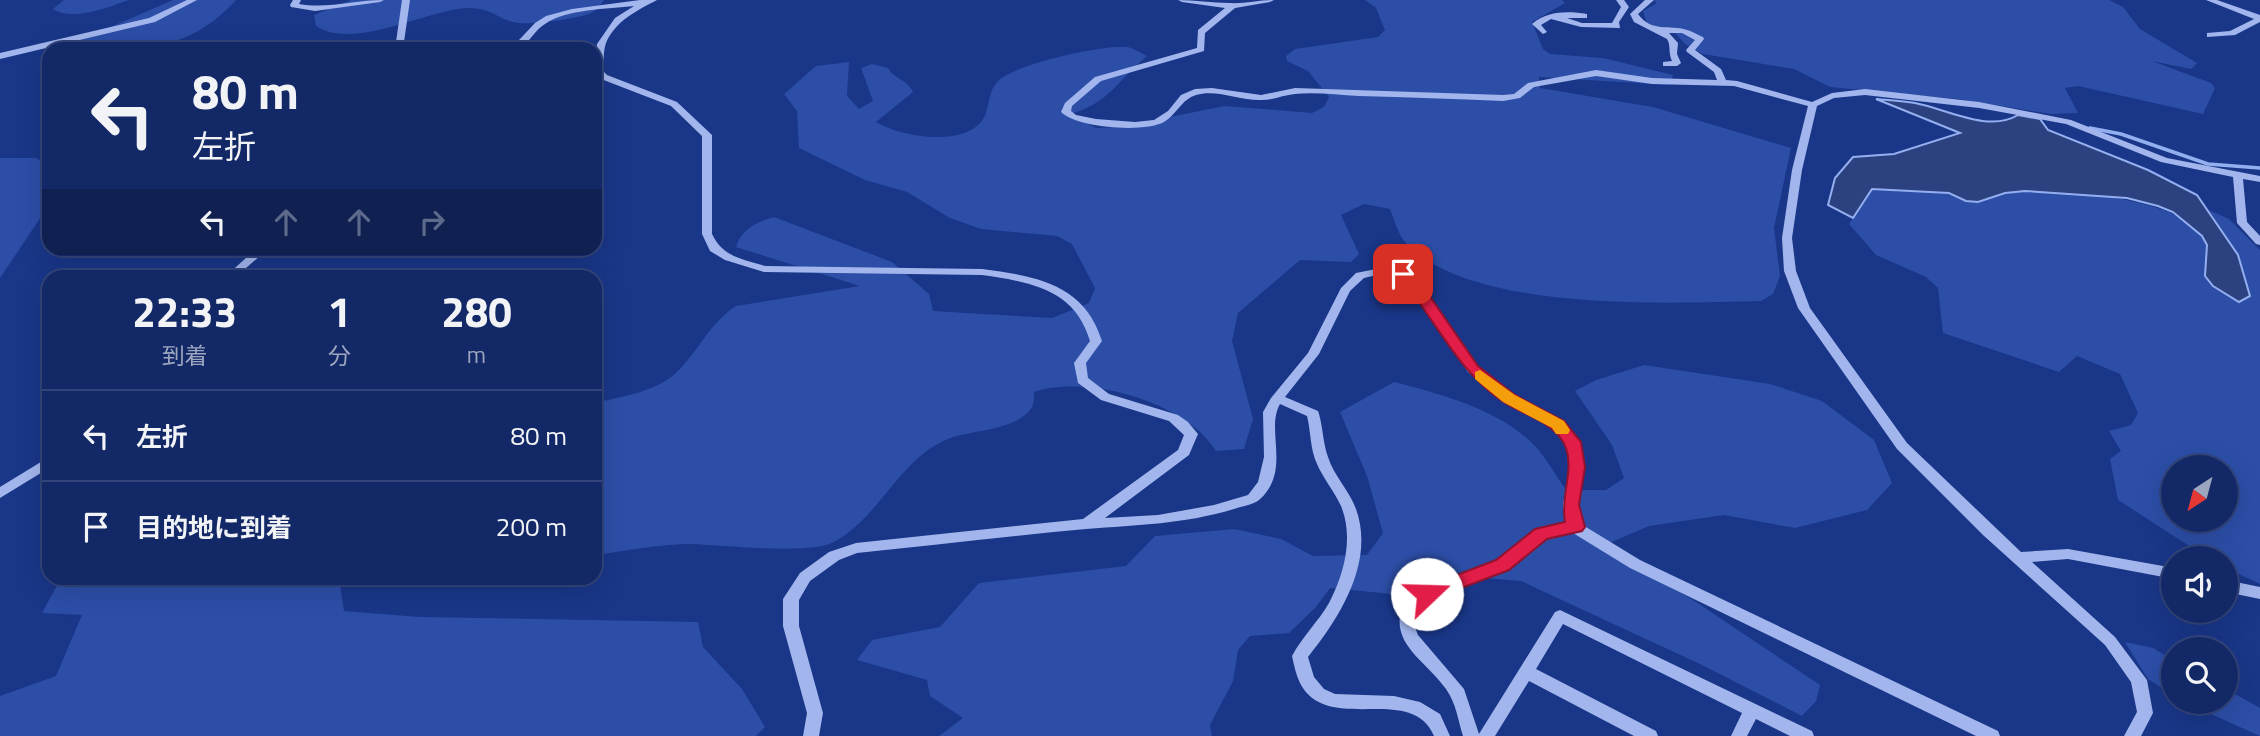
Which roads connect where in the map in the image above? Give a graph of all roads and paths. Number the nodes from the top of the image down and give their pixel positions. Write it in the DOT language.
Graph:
graph roads {
  1 [pos="193,0"];
  2 [pos="297,0"];
  3 [pos="380,0"];
  4 [pos="406,0"];
  5 [pos="1182,0"];
  6 [pos="1270,0"];
  7 [pos="1620,0"];
  8 [pos="1650,0"];
  9 [pos="2210,0"];
  10 [pos="649,1"];
  11 [pos="1232,6"];
  12 [pos="1572,8"];
  13 [pos="1622,13"];
  14 [pos="1550,16"];
  15 [pos="1584,16"];
  16 [pos="1635,16"];
  17 [pos="2258,16"];
  18 [pos="1561,17"];
  19 [pos="1626,24"];
  20 [pos="1543,32"];
  21 [pos="1662,32"];
  22 [pos="2210,36"];
  23 [pos="56,42"];
  24 [pos="400,42"];
  25 [pos="526,42"];
  26 [pos="602,43"];
  27 [pos="42,45"];
  28 [pos="0,55"];
  29 [pos="1666,64"];
  30 [pos="602,74"];
  31 [pos="1722,81"];
  32 [pos="1812,105"];
  33 [pos="2090,131"];
  34 [pos="2238,177"];
  35 [pos="2260,179"];
  36 [pos="2260,242"];
  37 [pos="255,256"];
  38 [pos="238,270"];
  39 [pos="1277,398"];
  40 [pos="42,466"];
  41 [pos="0,493"];
  42 [pos="1087,523"];
  43 [pos="1575,527"];
  44 [pos="2018,558"];
  45 [pos="2161,572"];
  46 [pos="2238,588"];
  47 [pos="2260,593"];
  48 [pos="1526,672"];
  49 [pos="1752,710"];
  50 [pos="811,736"];
  51 [pos="1442,736"];
  52 [pos="1470,736"];
  53 [pos="1488,736"];
  54 [pos="1650,736"];
  55 [pos="1739,736"];
  56 [pos="1806,736"];
  57 [pos="1992,736"];
  58 [pos="2132,736"];
  1 -- 23 [label="street"];
  2 -- 3 [label="street"];
  4 -- 24 [label="street"];
  5 -- 11 [label="street"];
  6 -- 11 [label="street"];
  7 -- 13 [label="street"];
  8 -- 16 [label="street"];
  9 -- 17 [label="street"];
  10 -- 25 [label="street"];
  10 -- 26 [label="street"];
  11 -- 31 [label="street"];
  12 -- 14 [label="street"];
  13 -- 16 [label="street"];
  13 -- 18 [label="street"];
  14 -- 18 [label="street"];
  14 -- 20 [label="street"];
  15 -- 18 [label="street"];
  16 -- 19 [label="street"];
  16 -- 21 [label="street"];
  17 -- 22 [label="street"];
  21 -- 29 [label="street"];
  21 -- 31 [label="street"];
  27 -- 28 [label="street"];
  30 -- 42 [label="street"];
  31 -- 32 [label="street"];
  32 -- 33 [label="street"];
  32 -- 44 [label="street"];
  33 -- 34 [label="street"];
  34 -- 35 [label="street"];
  34 -- 36 [label="street"];
  37 -- 38 [label="street"];
  39 -- 42 [label="street"];
  39 -- 43 [label="street"];
  39 -- 51 [label="street"];
  40 -- 41 [label="street"];
  42 -- 50 [label="street"];
  43 -- 52 [label="street"];
  43 -- 57 [label="street"];
  44 -- 45 [label="street"];
  44 -- 58 [label="street"];
  46 -- 47 [label="street"];
  48 -- 49 [label="street"];
  48 -- 53 [label="street"];
  48 -- 54 [label="street"];
  49 -- 55 [label="street"];
  49 -- 56 [label="street"];
  52 -- 53 [label="street"];
}
